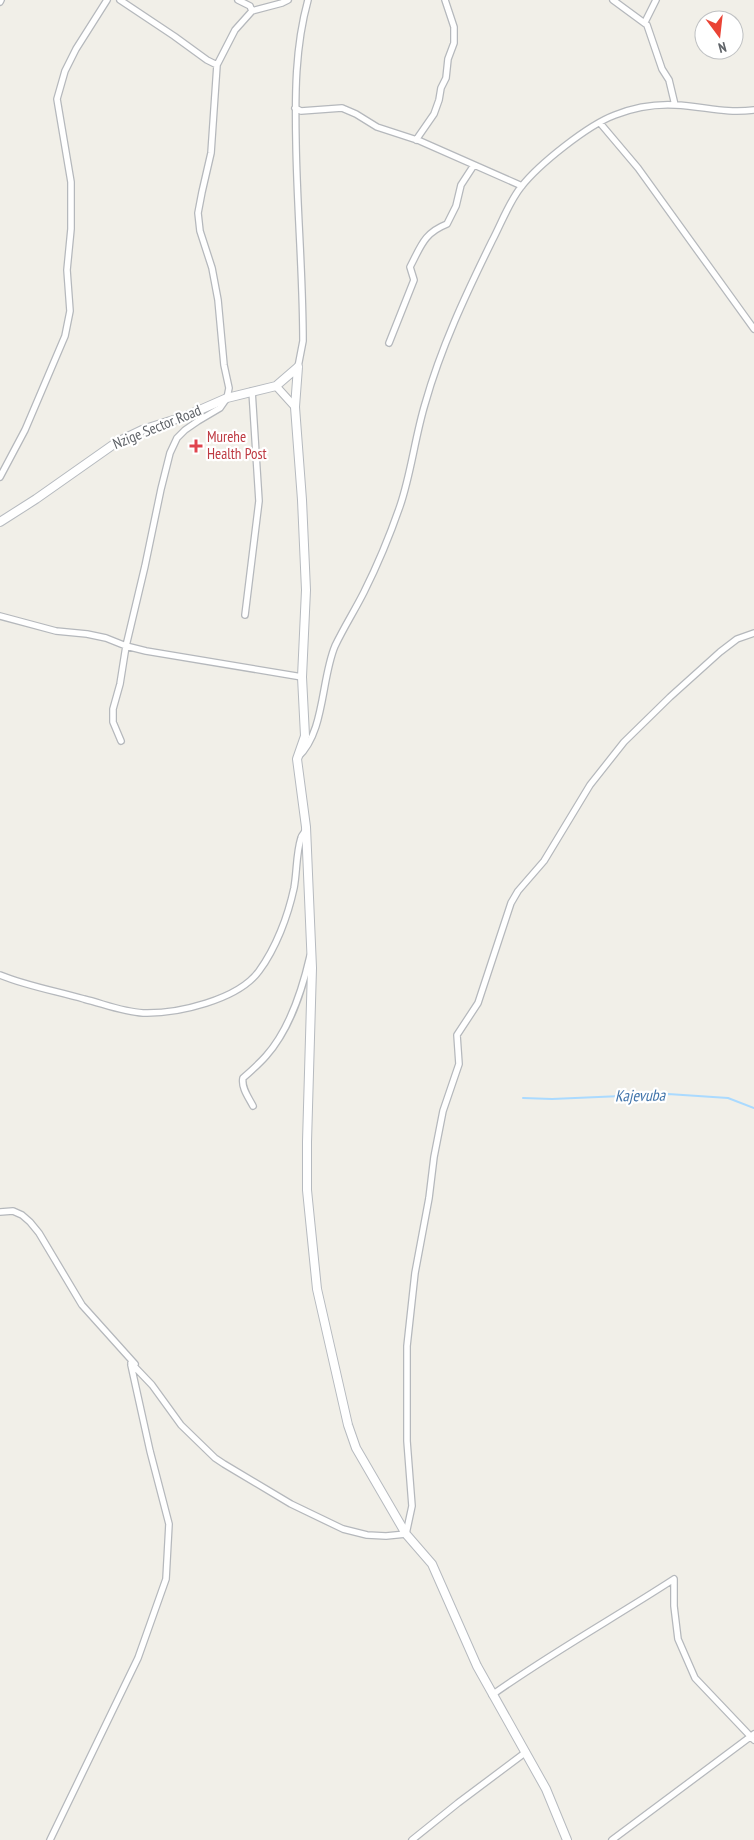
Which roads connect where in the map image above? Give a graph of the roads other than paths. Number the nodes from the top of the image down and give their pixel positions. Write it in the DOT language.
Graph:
graph roads {
  1 [pos="107,0"];
  2 [pos="120,0"];
  3 [pos="238,0"];
  4 [pos="288,0"];
  5 [pos="308,0"];
  6 [pos="445,0"];
  7 [pos="613,0"];
  8 [pos="656,0"];
  9 [pos="252,11"];
  10 [pos="645,22"];
  11 [pos="217,65"];
  12 [pos="675,105"];
  13 [pos="295,108"];
  14 [pos="754,110"];
  15 [pos="600,123"];
  16 [pos="416,140"];
  17 [pos="474,165"];
  18 [pos="521,186"];
  19 [pos="754,329"];
  20 [pos="389,343"];
  21 [pos="298,368"];
  22 [pos="276,386"];
  23 [pos="252,390"];
  24 [pos="228,398"];
  25 [pos="295,407"];
  26 [pos="0,477"];
  27 [pos="0,522"];
  28 [pos="244,615"];
  29 [pos="0,616"];
  30 [pos="754,632"];
  31 [pos="126,646"];
  32 [pos="302,677"];
  33 [pos="121,741"];
  34 [pos="297,759"];
  35 [pos="306,827"];
  36 [pos="311,949"];
  37 [pos="0,975"];
  38 [pos="253,1106"];
  39 [pos="0,1212"];
  40 [pos="131,1363"];
  41 [pos="406,1534"];
  42 [pos="492,1695"];
  43 [pos="753,1737"];
  44 [pos="526,1752"];
  45 [pos="50,1840"];
  46 [pos="412,1840"];
  47 [pos="568,1840"];
  48 [pos="612,1840"];
  1 -- 26 [label="street"];
  2 -- 11 [label="street"];
  3 -- 9 [label="street"];
  4 -- 9 [label="street"];
  5 -- 13 [label="street"];
  6 -- 16 [label="street"];
  7 -- 10 [label="street"];
  8 -- 10 [label="street"];
  9 -- 11 [label="street"];
  10 -- 12 [label="street"];
  11 -- 24 [label="street"];
  12 -- 14 [label="street"];
  12 -- 15 [label="street"];
  13 -- 16 [label="street"];
  13 -- 21 [label="street"];
  15 -- 18 [label="street"];
  15 -- 19 [label="street"];
  16 -- 17 [label="street"];
  17 -- 18 [label="street"];
  17 -- 20 [label="street"];
  18 -- 34 [label="street"];
  21 -- 22 [label="main road, Nzige Sector Road"];
  21 -- 25 [label="main road"];
  22 -- 23 [label="main road, Nzige Sector Road"];
  22 -- 25 [label="street"];
  23 -- 24 [label="main road, Nzige Sector Road"];
  23 -- 28 [label="street"];
  24 -- 27 [label="main road, Nzige Sector Road"];
  24 -- 31 [label="street"];
  25 -- 32 [label="main road"];
  29 -- 31 [label="street"];
  30 -- 41 [label="street"];
  31 -- 32 [label="street"];
  31 -- 33 [label="street"];
  32 -- 34 [label="main road"];
  34 -- 35 [label="main road"];
  35 -- 36 [label="main road"];
  35 -- 37 [label="street"];
  36 -- 38 [label="street"];
  36 -- 41 [label="main road"];
  39 -- 40 [label="street"];
  40 -- 41 [label="street"];
  40 -- 45 [label="street"];
  41 -- 42 [label="main road"];
  42 -- 43 [label="street"];
  42 -- 44 [label="main road"];
  43 -- 48 [label="street"];
  44 -- 46 [label="street"];
  44 -- 47 [label="main road"];
}
